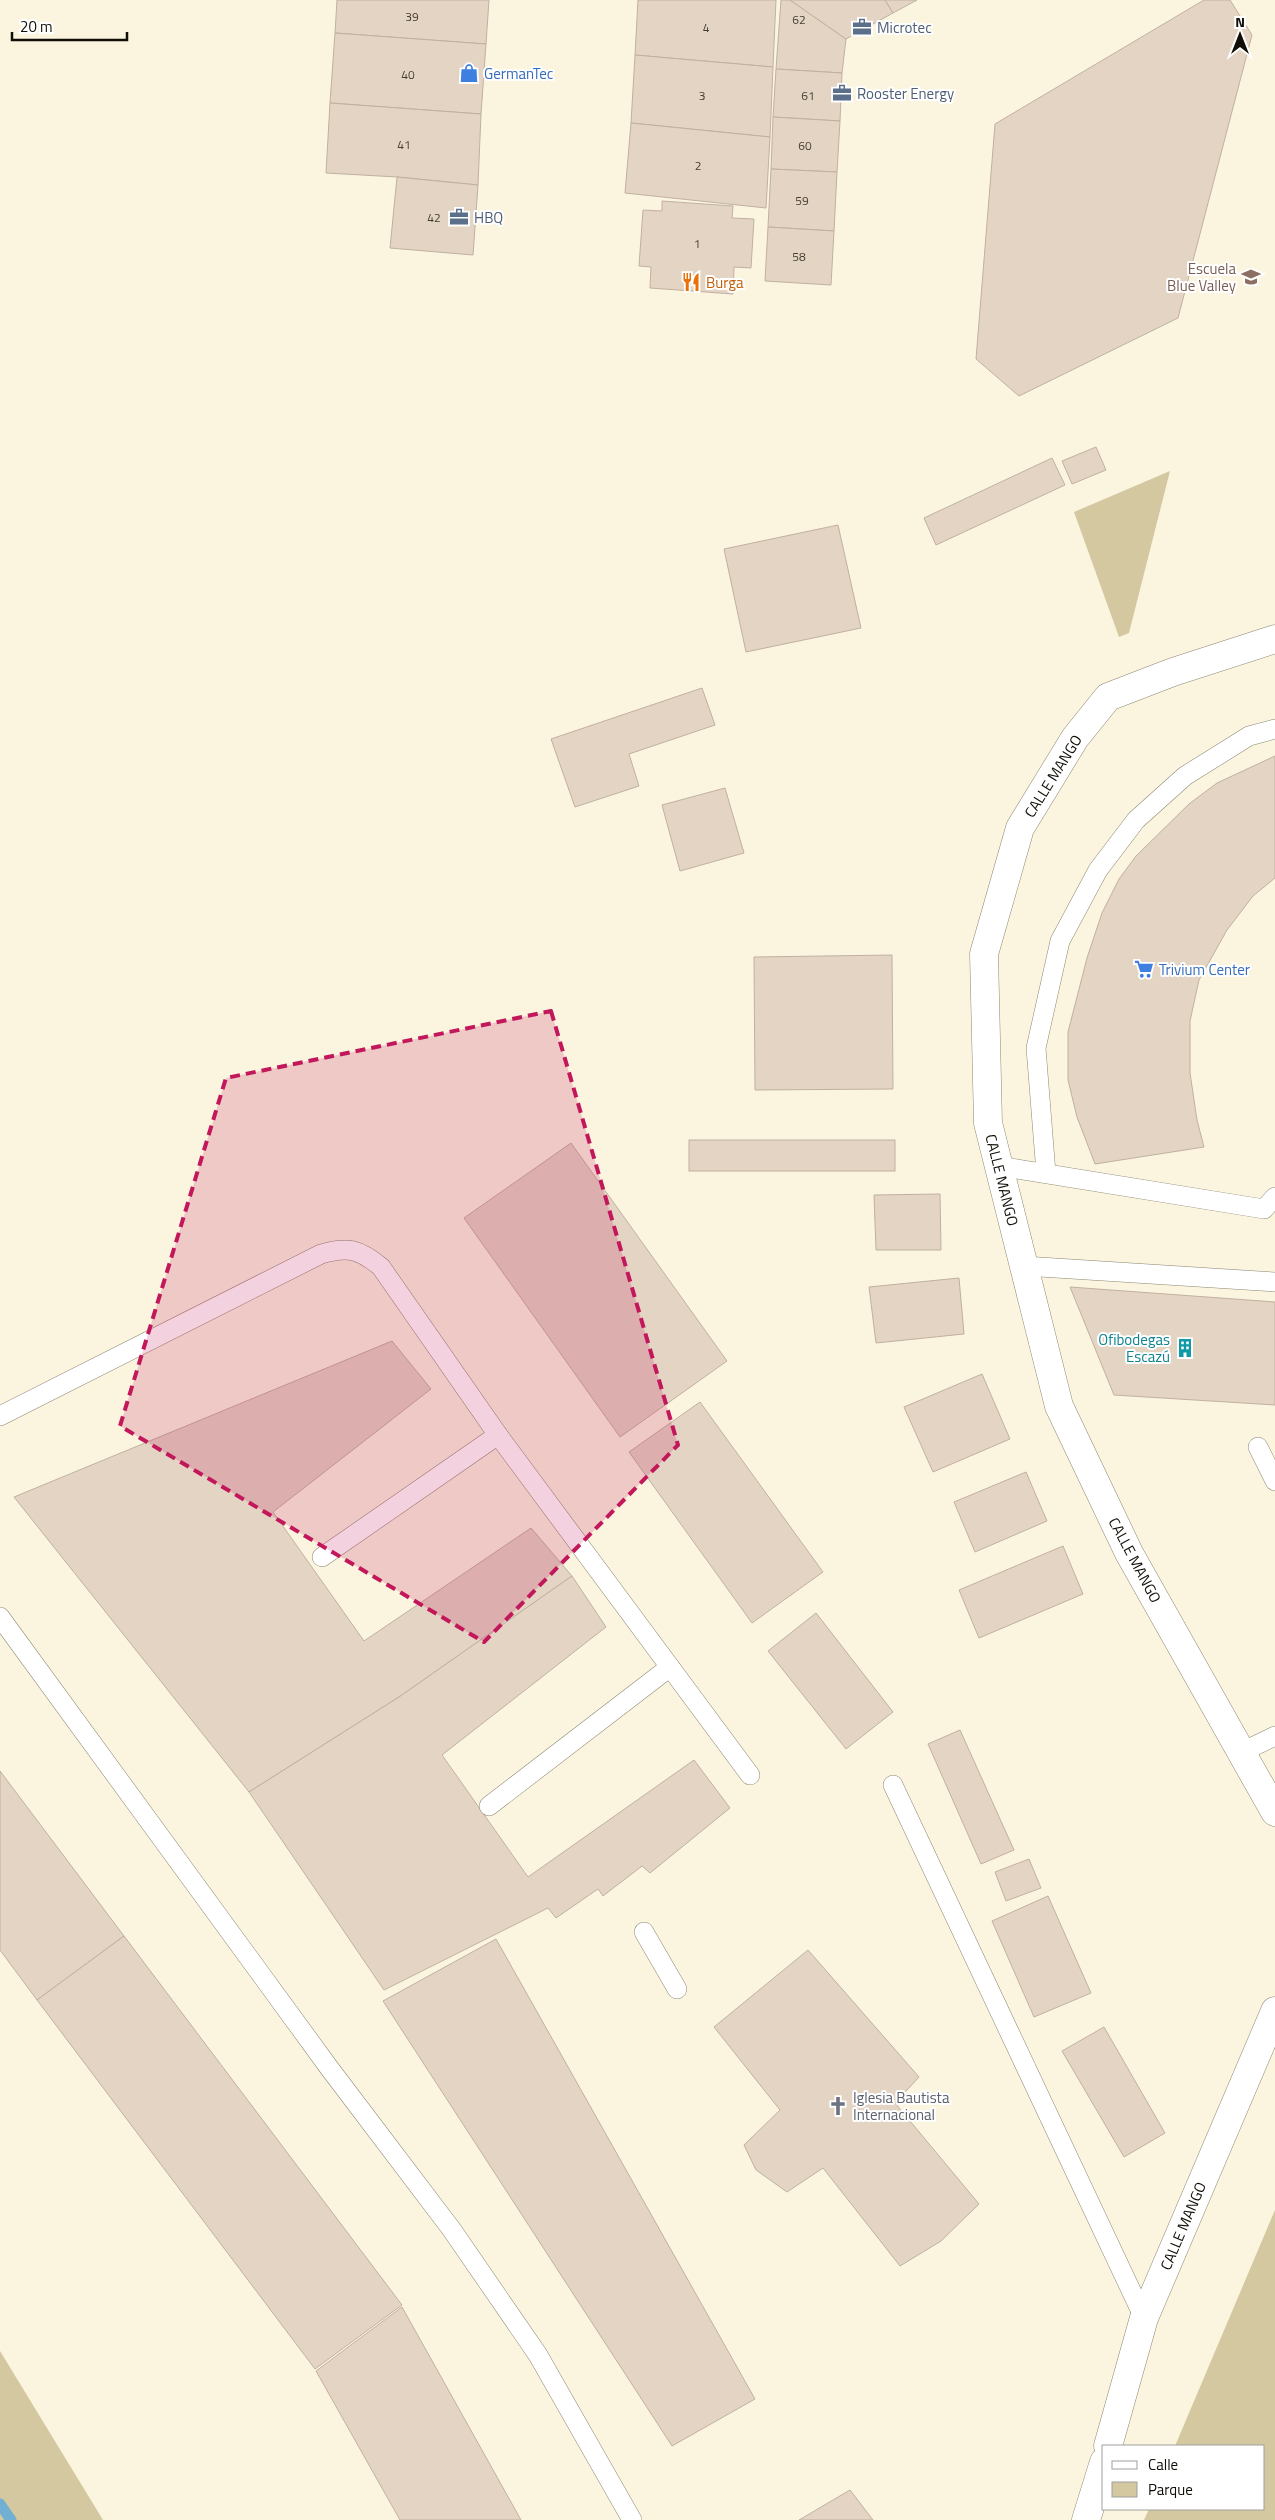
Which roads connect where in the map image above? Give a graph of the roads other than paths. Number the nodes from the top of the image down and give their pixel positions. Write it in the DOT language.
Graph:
graph roads {
  1 [pos="1275,639"];
  2 [pos="1275,729"];
  3 [pos="998,1166"];
  4 [pos="1046,1173"];
  5 [pos="1275,1197"];
  6 [pos="1024,1266"];
  7 [pos="1275,1282"];
  8 [pos="0,1416"];
  9 [pos="498,1435"];
  10 [pos="1258,1447"];
  11 [pos="1275,1481"];
  12 [pos="322,1557"];
  13 [pos="0,1617"];
  14 [pos="670,1667"];
  15 [pos="1275,1736"];
  16 [pos="1240,1753"];
  17 [pos="750,1775"];
  18 [pos="893,1785"];
  19 [pos="489,1806"];
  20 [pos="1275,1812"];
  21 [pos="644,1932"];
  22 [pos="677,1989"];
  23 [pos="1275,2011"];
  24 [pos="1144,2318"];
  25 [pos="1108,2445"];
  26 [pos="1102,2469"];
  27 [pos="1087,2519"];
  28 [pos="632,2520"];
  1 -- 3 [label="street, CALLE MANGO"];
  2 -- 4 [label="lane"];
  3 -- 4 [label="lane"];
  3 -- 6 [label="street, CALLE MANGO"];
  4 -- 5 [label="lane"];
  6 -- 7 [label="lane"];
  6 -- 16 [label="street, CALLE MANGO"];
  8 -- 9 [label="lane"];
  9 -- 12 [label="lane"];
  9 -- 14 [label="lane"];
  10 -- 11 [label="lane"];
  13 -- 28 [label="lane"];
  14 -- 17 [label="lane"];
  14 -- 19 [label="lane"];
  15 -- 16 [label="lane"];
  16 -- 20 [label="street, CALLE MANGO"];
  18 -- 24 [label="lane"];
  21 -- 22 [label="lane"];
  23 -- 24 [label="street, CALLE MANGO"];
  24 -- 25 [label="street, CALLE MANGO"];
  26 -- 27 [label="street"];
}
